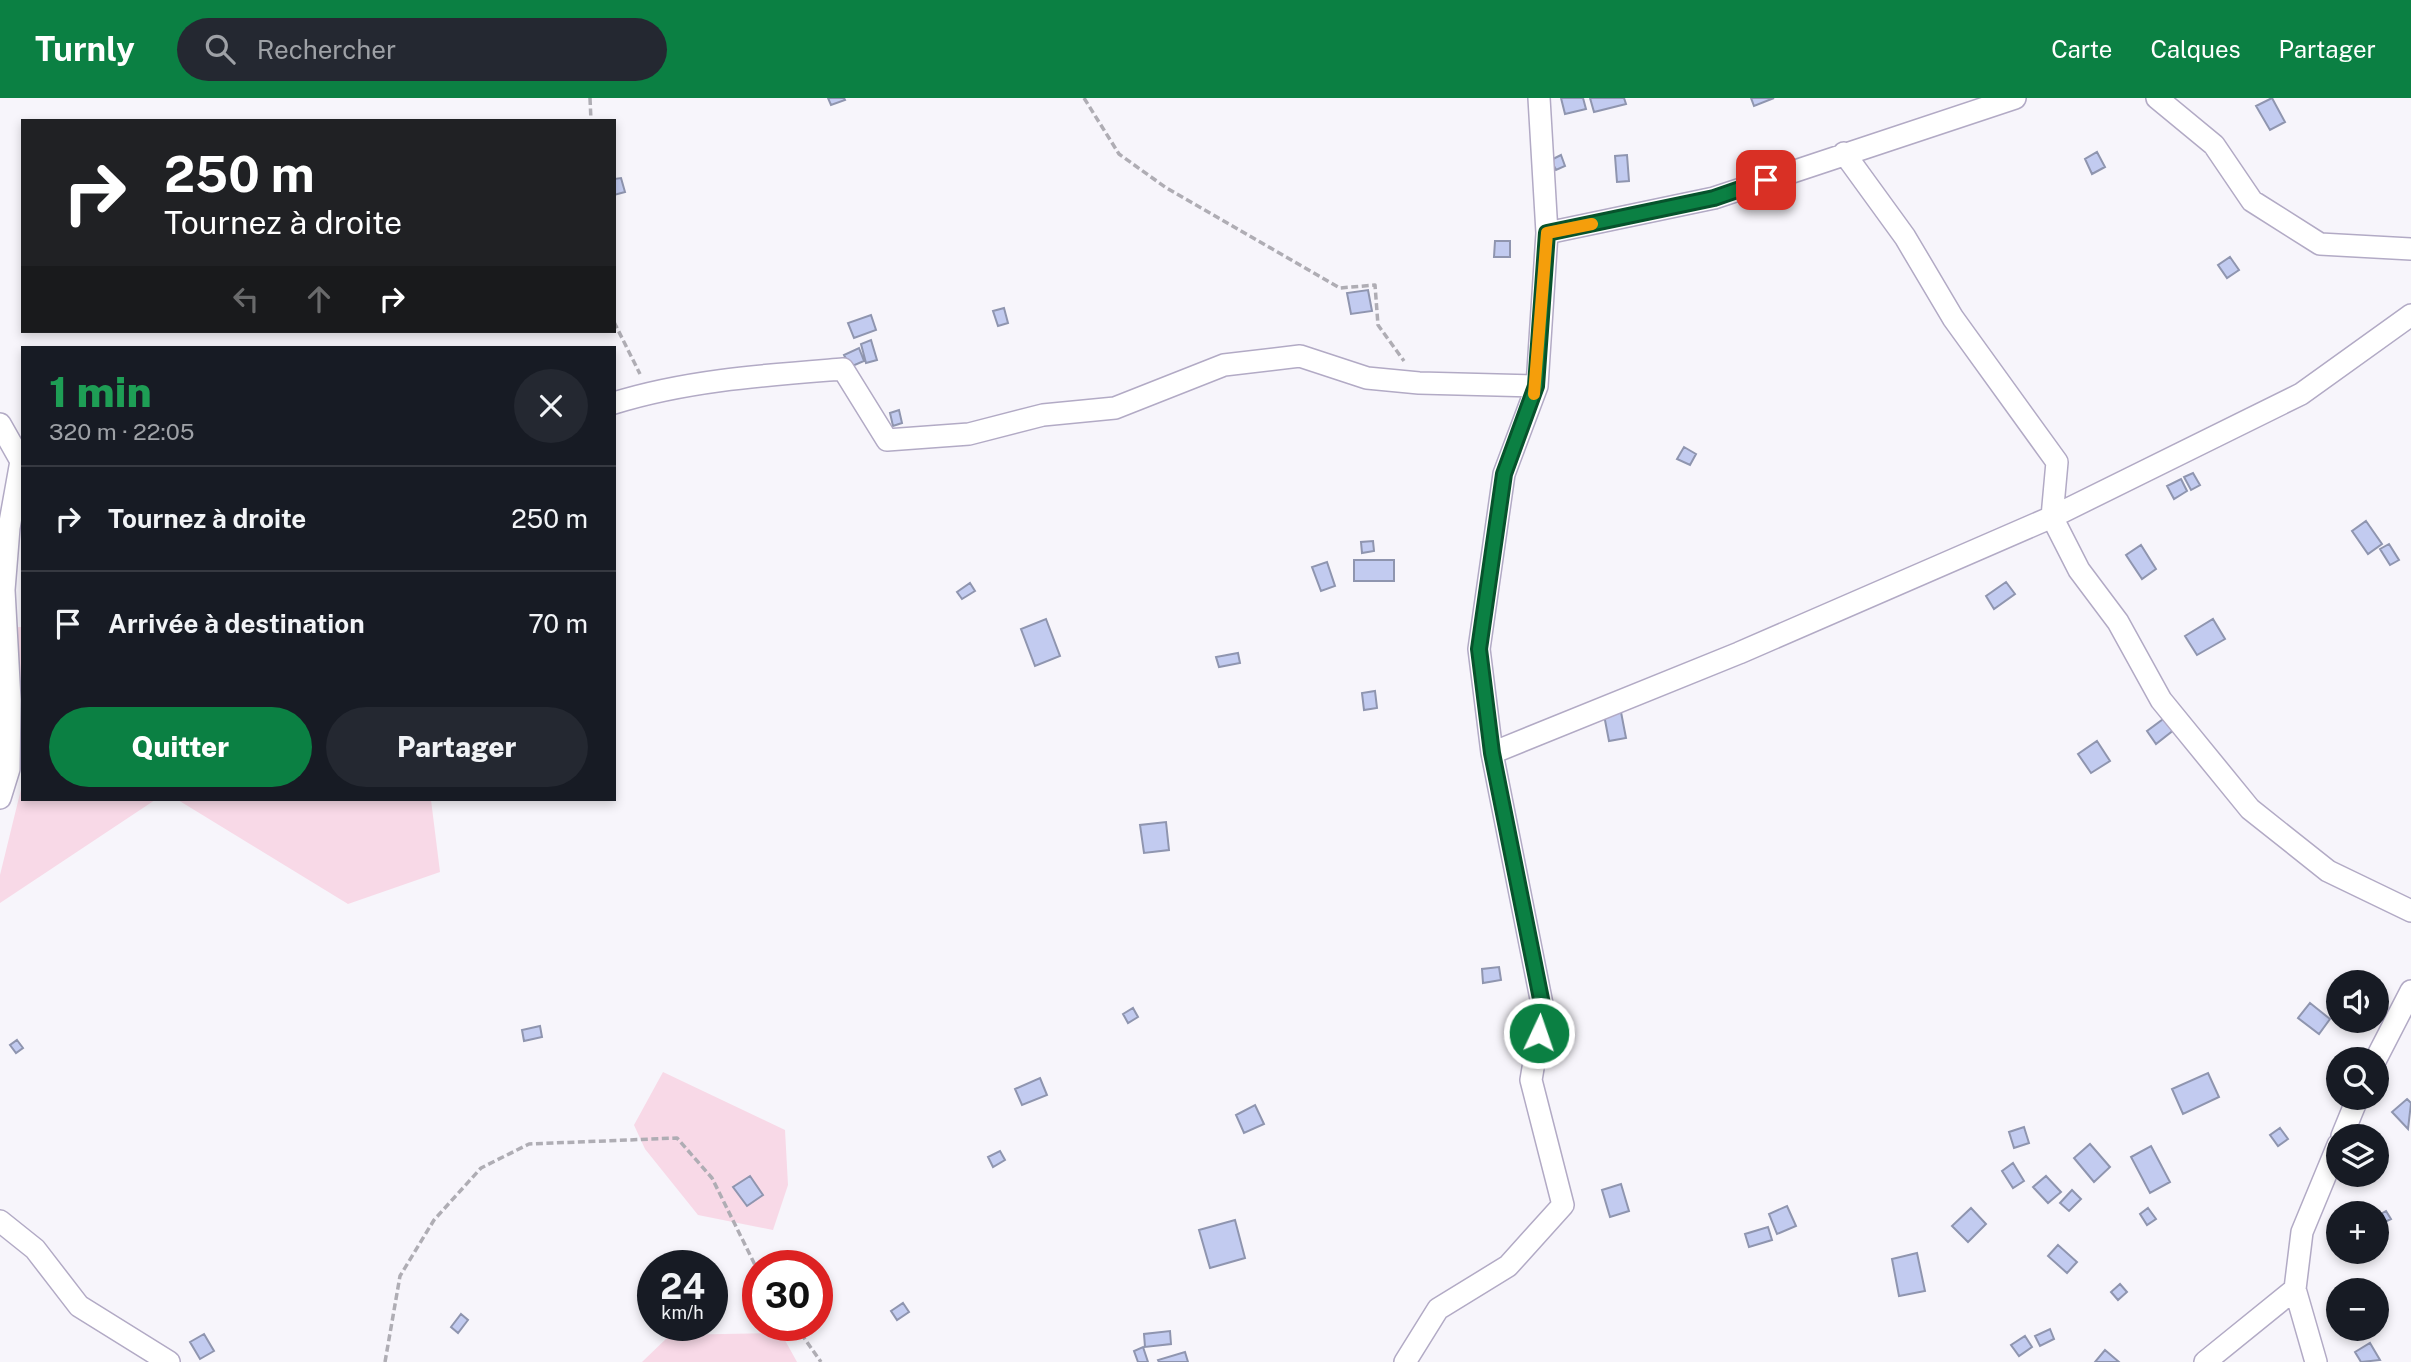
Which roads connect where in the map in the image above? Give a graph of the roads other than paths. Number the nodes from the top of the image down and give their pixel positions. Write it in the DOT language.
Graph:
graph roads {
  1 [pos="1539,98"];
  2 [pos="2015,98"];
  3 [pos="2157,98"];
  4 [pos="1844,153"];
  5 [pos="1547,233"];
  6 [pos="2411,250"];
  7 [pos="2411,315"];
  8 [pos="1536,386"];
  9 [pos="616,401"];
  10 [pos="0,424"];
  11 [pos="2052,517"];
  12 [pos="13,586"];
  13 [pos="1492,753"];
  14 [pos="0,798"];
  15 [pos="2411,911"];
  16 [pos="2411,991"];
  17 [pos="2382,1047"];
  18 [pos="2326,1174"];
  19 [pos="0,1221"];
  20 [pos="2295,1289"];
  21 [pos="169,1362"];
  22 [pos="1405,1362"];
  23 [pos="2205,1362"];
  24 [pos="2316,1362"];
  1 -- 5 [label="street"];
  2 -- 4 [label="street"];
  3 -- 6 [label="street"];
  4 -- 5 [label="street"];
  4 -- 11 [label="street"];
  5 -- 8 [label="street"];
  7 -- 11 [label="street"];
  8 -- 9 [label="street"];
  8 -- 13 [label="street"];
  10 -- 12 [label="street"];
  11 -- 13 [label="street"];
  11 -- 15 [label="street"];
  12 -- 14 [label="street"];
  13 -- 22 [label="street"];
  16 -- 17 [label="street"];
  18 -- 20 [label="street"];
  19 -- 21 [label="street"];
  20 -- 23 [label="street"];
  20 -- 24 [label="street"];
}
